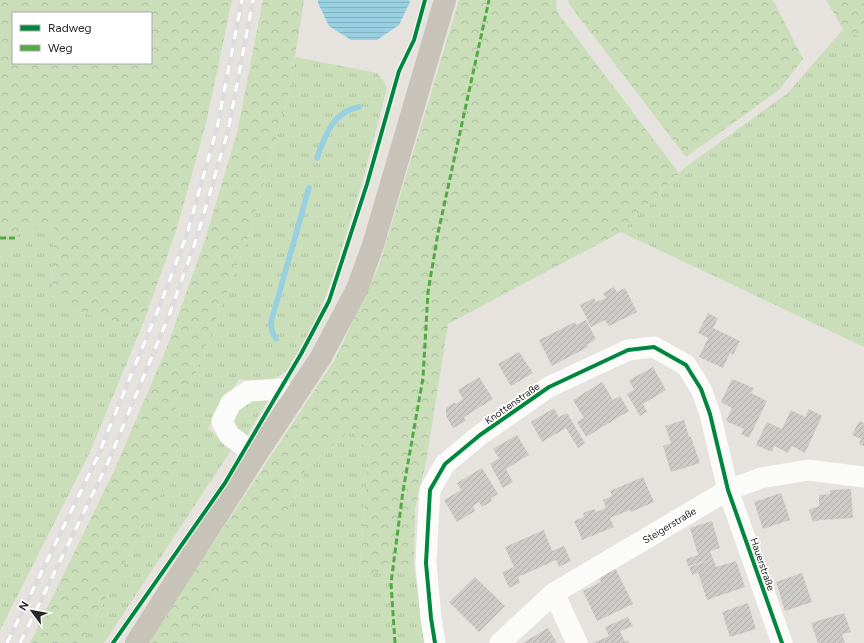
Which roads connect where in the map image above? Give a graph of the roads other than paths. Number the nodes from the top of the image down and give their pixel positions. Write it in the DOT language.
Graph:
graph roads {
  1 [pos="445,0"];
  2 [pos="281,389"];
  3 [pos="256,455"];
  4 [pos="864,477"];
  5 [pos="728,490"];
  6 [pos="554,593"];
  7 [pos="136,643"];
  8 [pos="435,643"];
  9 [pos="500,643"];
  10 [pos="577,643"];
  11 [pos="782,643"];
  1 -- 3 [label="main road"];
  2 -- 3 [label="street"];
  3 -- 7 [label="main road"];
  4 -- 5 [label="street, Steigerstraße"];
  5 -- 6 [label="street, Steigerstraße"];
  5 -- 8 [label="street, Knottenstraße"];
  5 -- 11 [label="street, Hauerstraße"];
  6 -- 9 [label="street, Steigerstraße"];
  6 -- 10 [label="street"];
}
